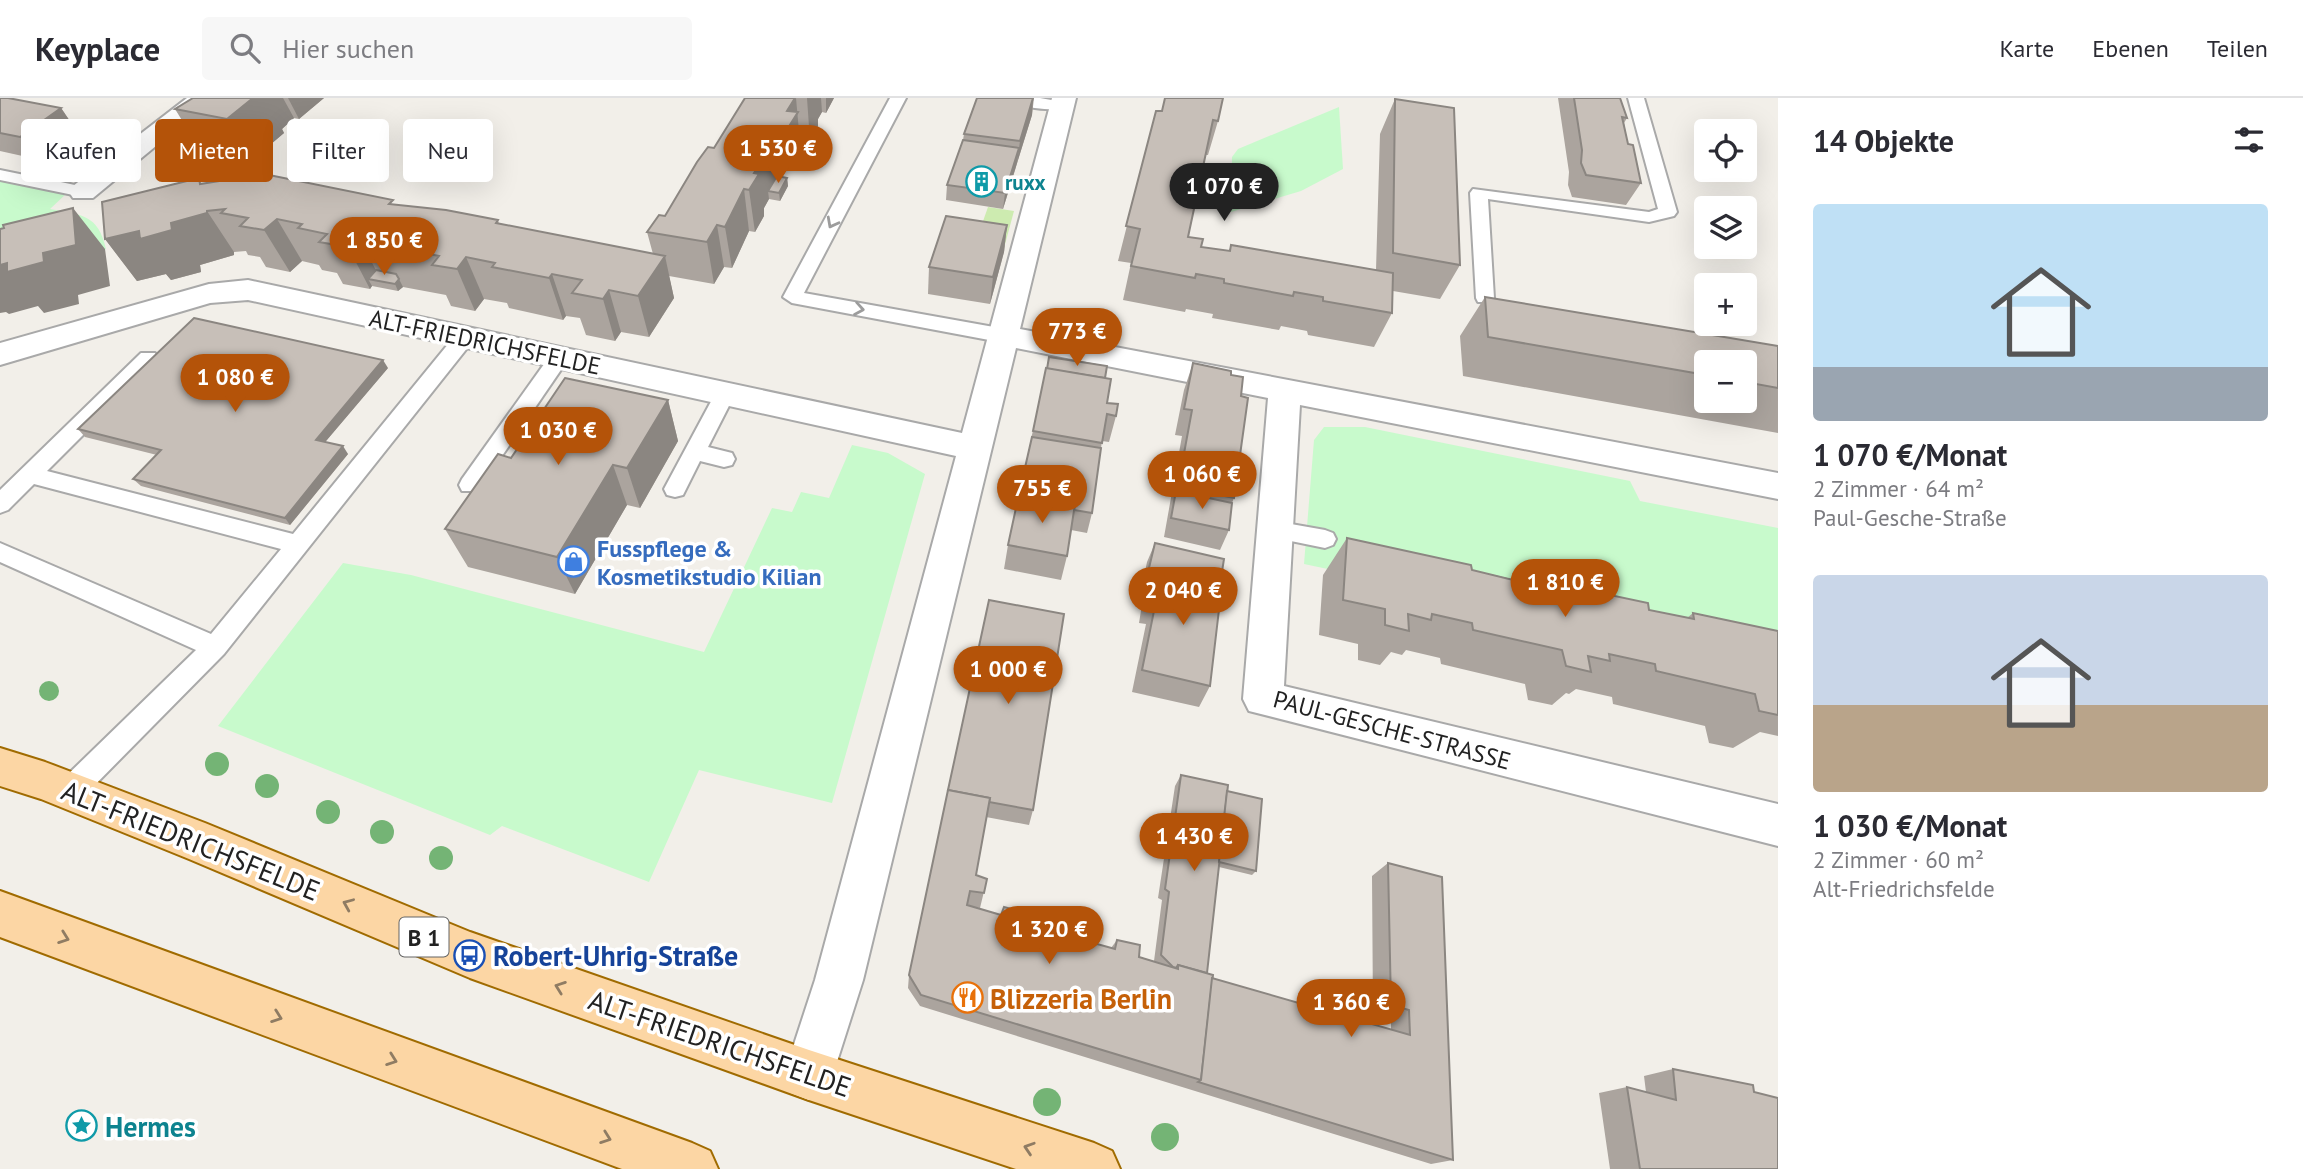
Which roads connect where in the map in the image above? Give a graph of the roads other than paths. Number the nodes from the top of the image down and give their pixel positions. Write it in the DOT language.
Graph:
graph roads {
  1 [pos="202,98"];
  2 [pos="898,98"];
  3 [pos="1008,98"];
  4 [pos="1636,98"];
  5 [pos="1063,102"];
  6 [pos="141,146"];
  7 [pos="0,175"];
  8 [pos="45,182"];
  9 [pos="96,182"];
  10 [pos="42,184"];
  11 [pos="83,192"];
  12 [pos="1485,298"];
  13 [pos="1004,336"];
  14 [pos="465,337"];
  15 [pos="0,354"];
  16 [pos="148,358"];
  17 [pos="559,358"];
  18 [pos="1285,391"];
  19 [pos="725,394"];
  20 [pos="974,448"];
  21 [pos="695,452"];
  22 [pos="724,459"];
  23 [pos="29,474"];
  24 [pos="470,485"];
  25 [pos="1778,486"];
  26 [pos="675,489"];
  27 [pos="0,505"];
  28 [pos="1274,530"];
  29 [pos="1325,539"];
  30 [pos="297,544"];
  31 [pos="0,552"];
  32 [pos="215,647"];
  33 [pos="0,767"];
  34 [pos="70,791"];
  35 [pos="1778,825"];
  36 [pos="0,914"];
  37 [pos="809,1075"];
  38 [pos="692,1169"];
  39 [pos="1094,1169"];
  1 -- 6 [label="street"];
  2 -- 13 [label="lane, one-way"];
  3 -- 5 [label="lane"];
  4 -- 12 [label="lane"];
  5 -- 13 [label="street"];
  7 -- 10 [label="lane"];
  8 -- 10 [label="lane"];
  9 -- 11 [label="street"];
  10 -- 11 [label="lane"];
  13 -- 18 [label="street"];
  13 -- 20 [label="street"];
  14 -- 15 [label="street, ALT-FRIEDRICHSFELDE"];
  14 -- 17 [label="street, ALT-FRIEDRICHSFELDE"];
  14 -- 30 [label="lane"];
  16 -- 23 [label="lane"];
  17 -- 19 [label="street, ALT-FRIEDRICHSFELDE"];
  17 -- 24 [label="lane"];
  18 -- 25 [label="street"];
  18 -- 28 [label="street, PAUL-GESCHE-STRASSE"];
  19 -- 20 [label="street, ALT-FRIEDRICHSFELDE"];
  19 -- 21 [label="lane"];
  20 -- 37 [label="street"];
  21 -- 22 [label="lane"];
  21 -- 26 [label="lane"];
  23 -- 27 [label="lane"];
  23 -- 30 [label="lane"];
  28 -- 29 [label="lane"];
  28 -- 35 [label="street, PAUL-GESCHE-STRASSE"];
  30 -- 32 [label="lane"];
  31 -- 32 [label="lane"];
  32 -- 34 [label="lane"];
  33 -- 34 [label="main road, ALT-FRIEDRICHSFELDE / B 1"];
  37 -- 34 [label="main road, ALT-FRIEDRICHSFELDE / B 1, one-way"];
  36 -- 38 [label="main road, one-way"];
  39 -- 37 [label="main road, ALT-FRIEDRICHSFELDE / B 1, one-way"];
}
